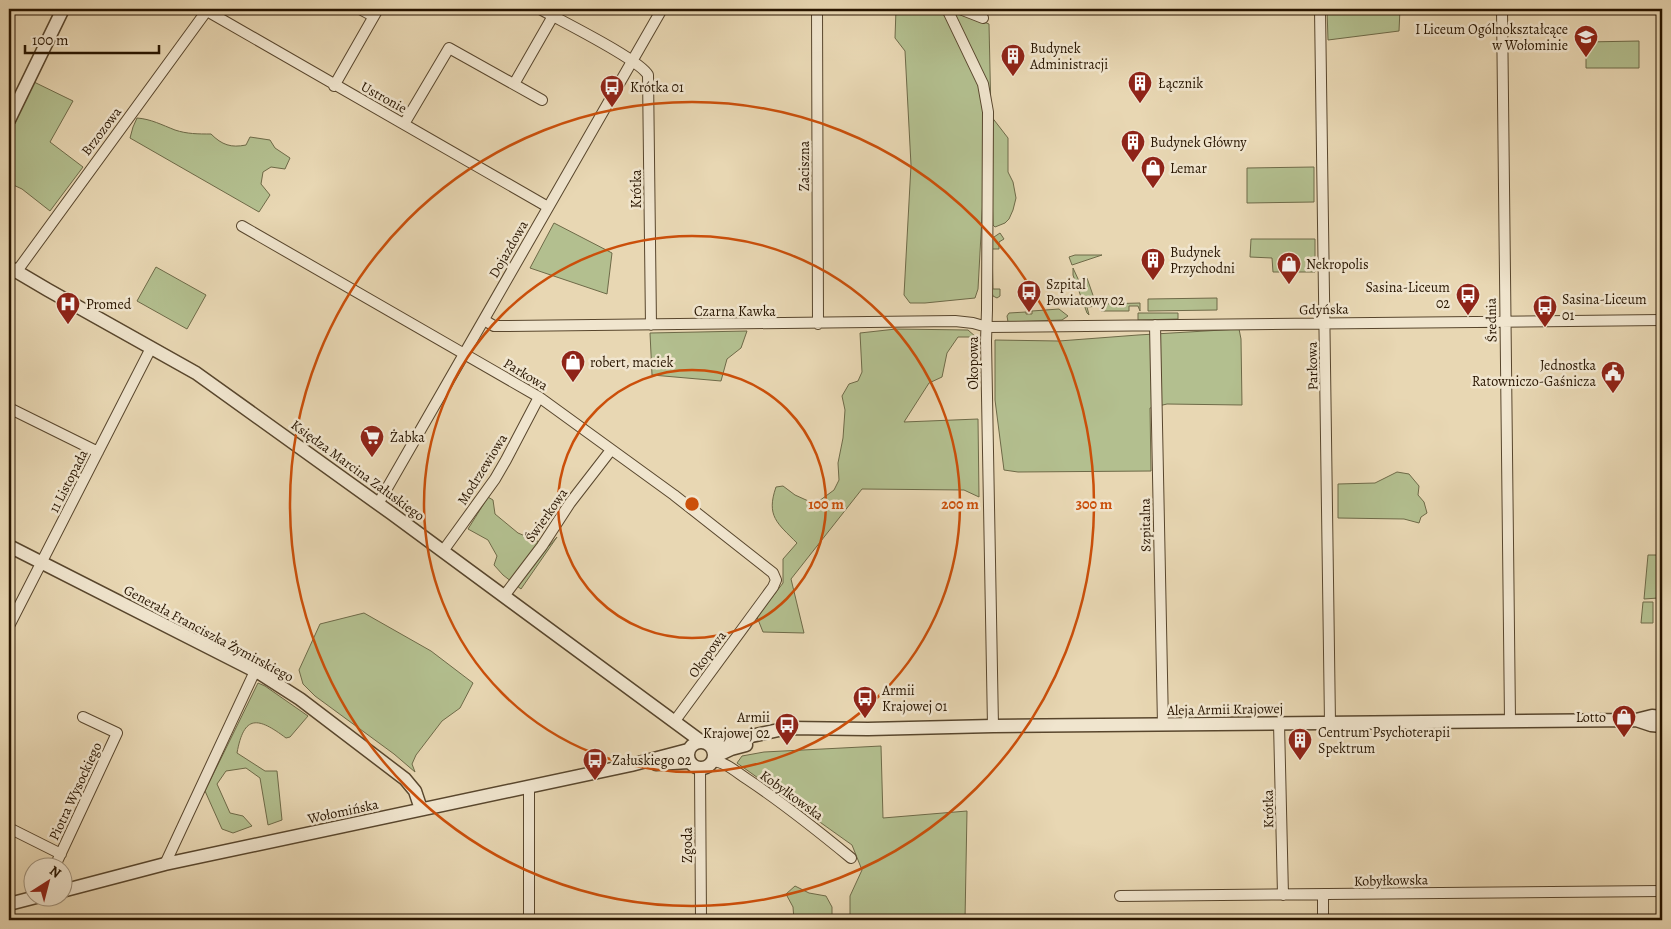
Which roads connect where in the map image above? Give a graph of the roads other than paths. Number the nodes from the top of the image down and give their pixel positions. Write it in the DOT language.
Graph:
graph roads {
  1 [pos="63,9"];
  2 [pos="360,9"];
  3 [pos="540,9"];
  4 [pos="662,9"];
  5 [pos="816,9"];
  6 [pos="947,9"];
  7 [pos="960,9"];
  8 [pos="1320,9"];
  9 [pos="1502,9"];
  10 [pos="208,10"];
  11 [pos="375,12"];
  12 [pos="553,16"];
  13 [pos="983,18"];
  14 [pos="632,62"];
  15 [pos="514,84"];
  16 [pos="334,86"];
  17 [pos="542,100"];
  18 [pos="9,120"];
  19 [pos="404,124"];
  20 [pos="548,207"];
  21 [pos="242,226"];
  22 [pos="13,269"];
  23 [pos="484,320"];
  24 [pos="1662,320"];
  25 [pos="1505,322"];
  26 [pos="1324,323"];
  27 [pos="818,324"];
  28 [pos="651,325"];
  29 [pos="1154,325"];
  30 [pos="987,327"];
  31 [pos="151,348"];
  32 [pos="464,354"];
  33 [pos="539,397"];
  34 [pos="9,408"];
  35 [pos="611,450"];
  36 [pos="98,452"];
  37 [pos="378,504"];
  38 [pos="9,546"];
  39 [pos="443,551"];
  40 [pos="41,563"];
  41 [pos="775,577"];
  42 [pos="504,596"];
  43 [pos="9,626"];
  44 [pos="255,671"];
  45 [pos="83,717"];
  46 [pos="1662,717"];
  47 [pos="1510,720"];
  48 [pos="1636,720"];
  49 [pos="674,722"];
  50 [pos="1330,722"];
  51 [pos="1279,723"];
  52 [pos="1163,725"];
  53 [pos="993,726"];
  54 [pos="1662,726"];
  55 [pos="701,754"];
  56 [pos="530,786"];
  57 [pos="421,810"];
  58 [pos="9,828"];
  59 [pos="61,854"];
  60 [pos="851,858"];
  61 [pos="165,864"];
  62 [pos="72,888"];
  63 [pos="1662,890"];
  64 [pos="1283,895"];
  65 [pos="1323,895"];
  66 [pos="1120,896"];
  67 [pos="22,901"];
  68 [pos="9,904"];
  69 [pos="529,920"];
  70 [pos="701,920"];
  71 [pos="1323,920"];
  1 -- 18 [label="street"];
  2 -- 11 [label="street"];
  3 -- 12 [label="street, Krótka"];
  4 -- 14 [label="street, Dojazdowa"];
  5 -- 27 [label="street, Zaciszna"];
  6 -- 30 [label="street, Okopowa"];
  7 -- 13 [label="street"];
  8 -- 26 [label="street, Parkowa"];
  9 -- 25 [label="street, Średnia"];
  10 -- 16 [label="street, Ustronie"];
  10 -- 22 [label="street, Brzozowa"];
  11 -- 16 [label="street"];
  12 -- 14 [label="street, Krótka"];
  12 -- 15 [label="street"];
  14 -- 20 [label="street, Dojazdowa"];
  14 -- 28 [label="street, Krótka"];
  15 -- 17 [label="street"];
  15 -- 19 [label="street"];
  16 -- 19 [label="street, Ustronie"];
  19 -- 20 [label="street, Ustronie"];
  20 -- 23 [label="street, Dojazdowa"];
  21 -- 32 [label="street, Parkowa"];
  22 -- 31 [label="street, Księdza Marcina Załuskiego"];
  23 -- 28 [label="street, Czarna Kawka"];
  23 -- 32 [label="street, Dojazdowa"];
  24 -- 25 [label="street, Gdyńska"];
  25 -- 26 [label="street, Gdyńska"];
  25 -- 47 [label="street, Średnia"];
  26 -- 29 [label="street, Gdyńska"];
  26 -- 50 [label="street, Parkowa"];
  27 -- 28 [label="street, Czarna Kawka"];
  27 -- 30 [label="street, Czarna Kawka"];
  29 -- 30 [label="street, Gdyńska"];
  29 -- 52 [label="street, Szpitalna"];
  30 -- 53 [label="street, Okopowa"];
  31 -- 36 [label="street, 11 Listopada"];
  31 -- 37 [label="street, Księdza Marcina Załuskiego"];
  32 -- 33 [label="street, Parkowa"];
  32 -- 37 [label="street, Dojazdowa"];
  33 -- 35 [label="street, Parkowa"];
  33 -- 39 [label="street, Modrzewiowa"];
  34 -- 36 [label="street"];
  35 -- 41 [label="street, Parkowa"];
  35 -- 42 [label="street, Świerkowa"];
  36 -- 40 [label="street, 11 Listopada"];
  37 -- 39 [label="street, Księdza Marcina Załuskiego"];
  38 -- 40 [label="street, Generała Franciszka Żymirskiego"];
  39 -- 42 [label="street, Księdza Marcina Załuskiego"];
  40 -- 43 [label="street, 11 Listopada"];
  40 -- 44 [label="street, Generała Franciszka Żymirskiego"];
  41 -- 49 [label="street, Okopowa"];
  42 -- 49 [label="street, Księdza Marcina Załuskiego"];
  44 -- 57 [label="street, Generała Franciszka Żymirskiego"];
  44 -- 61 [label="street"];
  45 -- 59 [label="street, Piotra Wysockiego"];
  46 -- 48 [label="street, Aleja Armii Krajowej"];
  47 -- 48 [label="street, Aleja Armii Krajowej"];
  47 -- 50 [label="street, Aleja Armii Krajowej"];
  48 -- 54 [label="street, Aleja Armii Krajowej"];
  49 -- 55 [label="street, Księdza Marcina Załuskiego"];
  50 -- 51 [label="street, Aleja Armii Krajowej"];
  51 -- 52 [label="street, Aleja Armii Krajowej"];
  51 -- 64 [label="street, Krótka"];
  52 -- 53 [label="street, Aleja Armii Krajowej"];
  53 -- 55 [label="street, Aleja Armii Krajowej"];
  55 -- 56 [label="street, Wołomińska"];
  55 -- 60 [label="street, Kobyłkowska"];
  55 -- 70 [label="street, Zgoda"];
  56 -- 57 [label="street, Wołomińska"];
  56 -- 69 [label="street"];
  57 -- 61 [label="street, Wołomińska"];
  58 -- 59 [label="street"];
  61 -- 62 [label="street, Wołomińska"];
  63 -- 65 [label="street, Kobyłkowska"];
  64 -- 65 [label="street, Kobyłkowska"];
  64 -- 66 [label="street, Kobyłkowska"];
  65 -- 71 [label="street"];
  67 -- 68 [label="street"];
}
